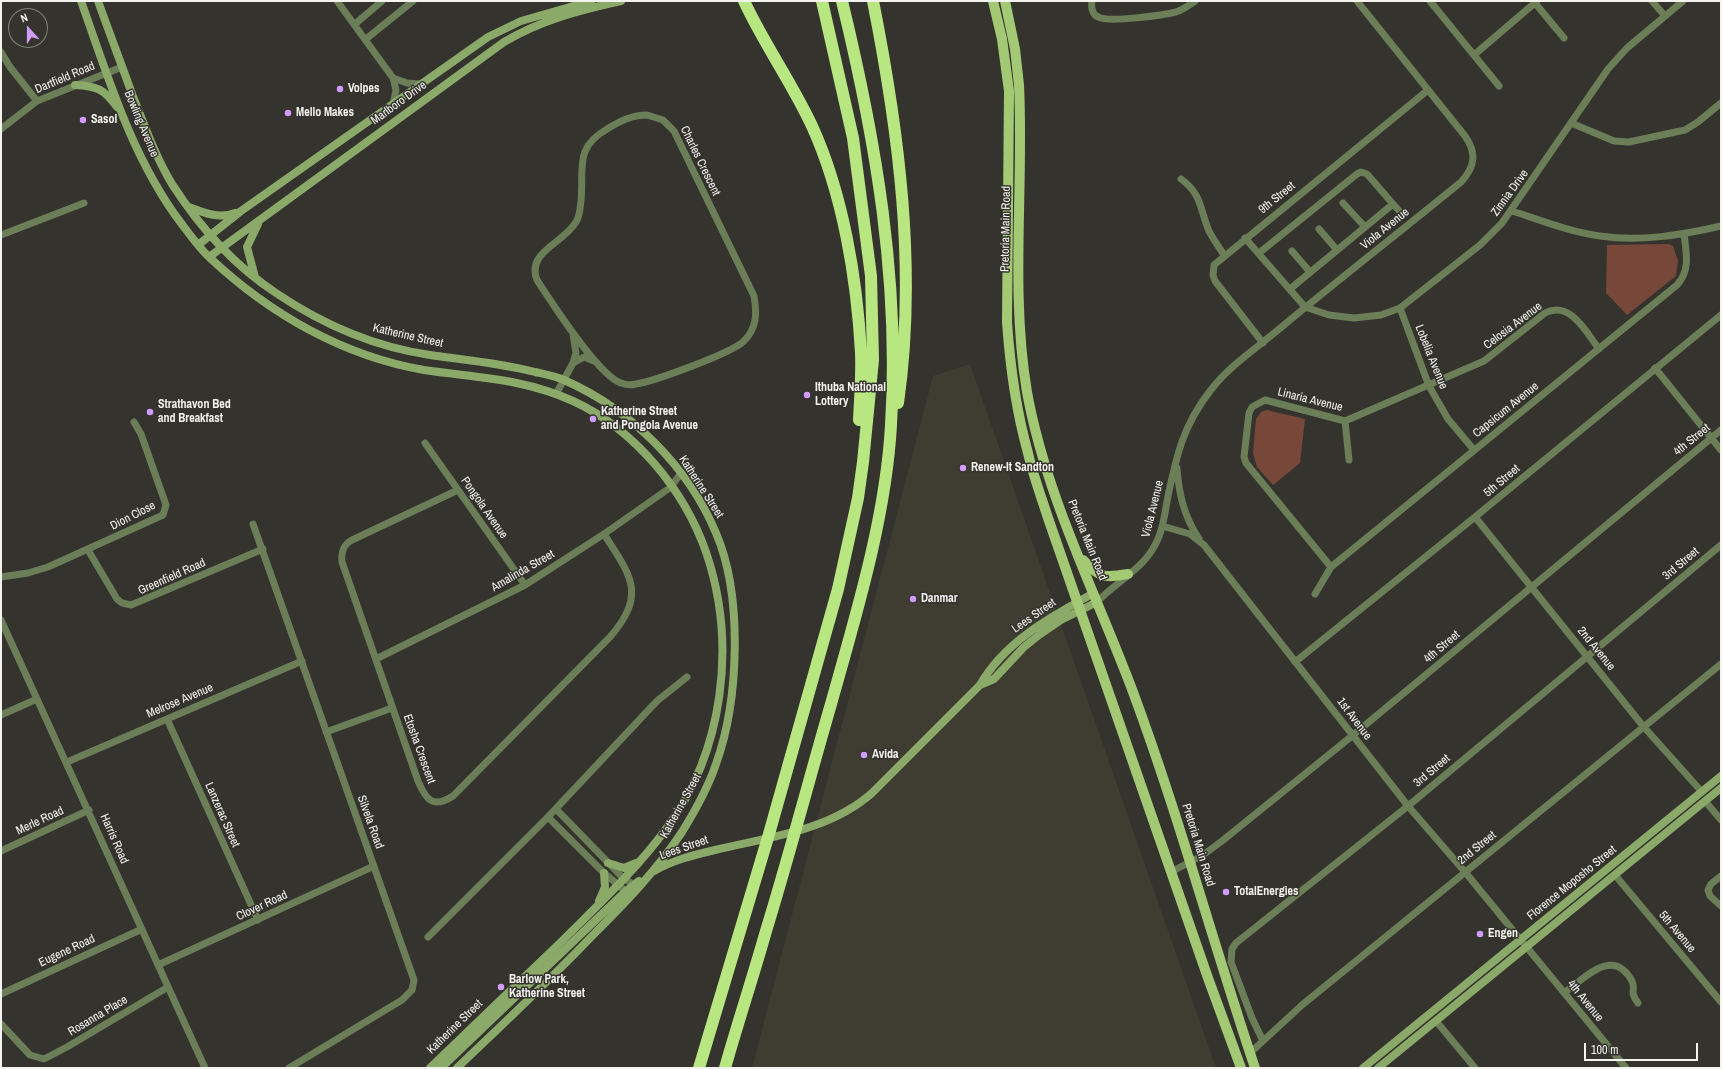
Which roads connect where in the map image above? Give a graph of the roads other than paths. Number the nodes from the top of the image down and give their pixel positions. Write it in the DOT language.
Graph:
graph roads {
  1 [pos="81,1"];
  2 [pos="98,1"];
  3 [pos="337,1"];
  4 [pos="382,1"];
  5 [pos="413,1"];
  6 [pos="591,1"];
  7 [pos="621,1"];
  8 [pos="736,1"];
  9 [pos="744,1"];
  10 [pos="822,1"];
  11 [pos="842,1"];
  12 [pos="873,1"];
  13 [pos="993,1"];
  14 [pos="1005,1"];
  15 [pos="1092,1"];
  16 [pos="1195,1"];
  17 [pos="1357,1"];
  18 [pos="1430,1"];
  19 [pos="1652,1"];
  20 [pos="1683,1"];
  21 [pos="1536,2"];
  22 [pos="751,16"];
  23 [pos="1665,16"];
  24 [pos="355,24"];
  25 [pos="1564,38"];
  26 [pos="366,40"];
  27 [pos="1,52"];
  28 [pos="1474,55"];
  29 [pos="122,67"];
  30 [pos="107,73"];
  31 [pos="393,78"];
  32 [pos="420,84"];
  33 [pos="75,85"];
  34 [pos="1499,86"];
  35 [pos="1428,90"];
  36 [pos="37,101"];
  37 [pos="1721,103"];
  38 [pos="392,105"];
  39 [pos="123,116"];
  40 [pos="1571,123"];
  41 [pos="1,129"];
  42 [pos="1181,179"];
  43 [pos="84,203"];
  44 [pos="1343,203"];
  45 [pos="1393,204"];
  46 [pos="188,207"];
  47 [pos="241,211"];
  48 [pos="1512,211"];
  49 [pos="1402,214"];
  50 [pos="260,220"];
  51 [pos="1721,226"];
  52 [pos="1365,227"];
  53 [pos="1318,228"];
  54 [pos="1684,234"];
  55 [pos="1,235"];
  56 [pos="211,235"];
  57 [pos="1246,238"];
  58 [pos="198,245"];
  59 [pos="222,247"];
  60 [pos="1336,250"];
  61 [pos="1292,251"];
  62 [pos="1259,253"];
  63 [pos="1224,255"];
  64 [pos="209,257"];
  65 [pos="1310,272"];
  66 [pos="255,277"];
  67 [pos="1290,289"];
  68 [pos="1305,307"];
  69 [pos="1400,308"];
  70 [pos="1721,315"];
  71 [pos="572,332"];
  72 [pos="1263,343"];
  73 [pos="1598,349"];
  74 [pos="596,362"];
  75 [pos="573,363"];
  76 [pos="1655,368"];
  77 [pos="564,380"];
  78 [pos="1429,386"];
  79 [pos="556,394"];
  80 [pos="1345,421"];
  81 [pos="134,422"];
  82 [pos="891,424"];
  83 [pos="1721,430"];
  84 [pos="1711,438"];
  85 [pos="425,443"];
  86 [pos="864,450"];
  87 [pos="1474,450"];
  88 [pos="1721,450"];
  89 [pos="1176,458"];
  90 [pos="1349,460"];
  91 [pos="681,473"];
  92 [pos="671,487"];
  93 [pos="458,490"];
  94 [pos="1475,517"];
  95 [pos="253,524"];
  96 [pos="1162,526"];
  97 [pos="604,534"];
  98 [pos="1204,545"];
  99 [pos="1721,546"];
  100 [pos="263,549"];
  101 [pos="88,550"];
  102 [pos="1077,552"];
  103 [pos="1331,567"];
  104 [pos="1128,574"];
  105 [pos="1,577"];
  106 [pos="525,585"];
  107 [pos="1532,587"];
  108 [pos="1315,594"];
  109 [pos="1096,598"];
  110 [pos="1079,607"];
  111 [pos="1,620"];
  112 [pos="1588,655"];
  113 [pos="376,659"];
  114 [pos="302,661"];
  115 [pos="1295,662"];
  116 [pos="1721,664"];
  117 [pos="687,677"];
  118 [pos="37,699"];
  119 [pos="392,708"];
  120 [pos="1,715"];
  121 [pos="167,719"];
  122 [pos="1643,726"];
  123 [pos="326,732"];
  124 [pos="1352,736"];
  125 [pos="67,762"];
  126 [pos="1721,776"];
  127 [pos="1721,788"];
  128 [pos="1702,792"];
  129 [pos="1706,801"];
  130 [pos="1408,806"];
  131 [pos="556,809"];
  132 [pos="89,810"];
  133 [pos="548,816"];
  134 [pos="1721,820"];
  135 [pos="1,851"];
  136 [pos="639,861"];
  137 [pos="608,863"];
  138 [pos="1189,863"];
  139 [pos="374,866"];
  140 [pos="1171,872"];
  141 [pos="1465,872"];
  142 [pos="604,873"];
  143 [pos="1615,875"];
  144 [pos="1721,876"];
  145 [pos="624,879"];
  146 [pos="618,886"];
  147 [pos="639,887"];
  148 [pos="632,896"];
  149 [pos="1721,906"];
  150 [pos="590,913"];
  151 [pos="258,920"];
  152 [pos="142,929"];
  153 [pos="428,937"];
  154 [pos="1521,940"];
  155 [pos="1527,947"];
  156 [pos="158,965"];
  157 [pos="168,987"];
  158 [pos="1564,993"];
  159 [pos="1,994"];
  160 [pos="1721,1002"];
  161 [pos="1638,1003"];
  162 [pos="1436,1021"];
  163 [pos="1,1024"];
  164 [pos="1263,1041"];
  165 [pos="1250,1053"];
  166 [pos="205,1068"];
  167 [pos="289,1068"];
  168 [pos="430,1068"];
  169 [pos="441,1068"];
  170 [pos="457,1068"];
  171 [pos="699,1068"];
  172 [pos="725,1068"];
  173 [pos="1241,1068"];
  174 [pos="1255,1068"];
  175 [pos="1362,1068"];
  176 [pos="1378,1068"];
  177 [pos="1475,1068"];
  178 [pos="1626,1068"];
  1 -- 30 [label="main road, Bowling Avenue"];
  2 -- 29 [label="main road, Bowling Avenue"];
  3 -- 24 [label="street"];
  4 -- 24 [label="street"];
  5 -- 26 [label="street"];
  6 -- 32 [label="main road, Marlboro Drive"];
  7 -- 50 [label="main road, Marlboro Drive"];
  8 -- 22 [label="highway"];
  9 -- 22 [label="highway"];
  10 -- 86 [label="highway"];
  11 -- 82 [label="highway"];
  12 -- 82 [label="highway"];
  13 -- 110 [label="main road, Pretoria Main Road"];
  14 -- 102 [label="main road, Pretoria Main Road"];
  15 -- 16 [label="street"];
  17 -- 35 [label="street, Viola Avenue"];
  18 -- 28 [label="street"];
  19 -- 23 [label="street"];
  20 -- 23 [label="street, Zinnia Drive"];
  21 -- 25 [label="street"];
  21 -- 28 [label="street"];
  22 -- 86 [label="highway"];
  23 -- 40 [label="street, Zinnia Drive"];
  24 -- 26 [label="street"];
  26 -- 31 [label="street"];
  27 -- 36 [label="street"];
  28 -- 34 [label="street"];
  29 -- 30 [label="street, Dartfield Road"];
  29 -- 46 [label="main road, Bowling Avenue"];
  30 -- 33 [label="street, Dartfield Road"];
  30 -- 39 [label="main road, Bowling Avenue"];
  31 -- 32 [label="street"];
  31 -- 38 [label="street"];
  32 -- 38 [label="main road, Marlboro Drive"];
  33 -- 36 [label="street, Dartfield Road"];
  33 -- 39 [label="main road"];
  35 -- 57 [label="street, 9th Street"];
  35 -- 68 [label="street, Viola Avenue"];
  36 -- 41 [label="street, Dartfield Road"];
  37 -- 40 [label="street"];
  38 -- 47 [label="main road, Marlboro Drive"];
  39 -- 58 [label="main road, Bowling Avenue"];
  40 -- 48 [label="street, Zinnia Drive"];
  42 -- 63 [label="street"];
  43 -- 55 [label="street"];
  44 -- 52 [label="street"];
  45 -- 49 [label="street"];
  45 -- 52 [label="street"];
  45 -- 62 [label="street"];
  46 -- 47 [label="main road"];
  46 -- 56 [label="main road, Bowling Avenue"];
  47 -- 56 [label="main road, Marlboro Drive"];
  48 -- 54 [label="street"];
  48 -- 69 [label="street, Zinnia Drive"];
  50 -- 59 [label="main road, Marlboro Drive"];
  50 -- 66 [label="main road"];
  51 -- 54 [label="street"];
  52 -- 60 [label="street"];
  53 -- 60 [label="street"];
  54 -- 73 [label="street, Capsicum Avenue"];
  56 -- 58 [label="main road, Marlboro Drive"];
  56 -- 59 [label="main road, Bowling Avenue"];
  57 -- 62 [label="street"];
  57 -- 63 [label="street, 9th Street"];
  58 -- 64 [label="main road, Bowling Avenue"];
  59 -- 64 [label="main road, Marlboro Drive"];
  59 -- 66 [label="main road, Katherine Street"];
  60 -- 65 [label="street"];
  61 -- 65 [label="street"];
  62 -- 67 [label="street"];
  63 -- 72 [label="street, 9th Street"];
  64 -- 79 [label="main road, Katherine Street"];
  65 -- 67 [label="street"];
  66 -- 77 [label="main road, Katherine Street"];
  67 -- 68 [label="street"];
  68 -- 69 [label="street, Zinnia Drive"];
  68 -- 72 [label="street, Viola Avenue"];
  69 -- 78 [label="street, Lobelia Avenue"];
  70 -- 76 [label="street, 5th Street"];
  71 -- 74 [label="street, Charles Crescent"];
  71 -- 74 [label="street, Charles Crescent"];
  71 -- 75 [label="street, Charles Crescent"];
  72 -- 89 [label="street, Viola Avenue"];
  73 -- 78 [label="street, Celosia Avenue"];
  73 -- 87 [label="street, Capsicum Avenue"];
  74 -- 75 [label="street"];
  75 -- 77 [label="street, Charles Crescent"];
  76 -- 84 [label="street"];
  76 -- 94 [label="street, 5th Street"];
  77 -- 79 [label="street, Charles Crescent"];
  77 -- 91 [label="main road, Katherine Street"];
  78 -- 80 [label="street, Linaria Avenue"];
  78 -- 87 [label="street, Lobelia Avenue"];
  79 -- 92 [label="main road, Katherine Street"];
  80 -- 90 [label="street"];
  80 -- 103 [label="street, Linaria Avenue"];
  81 -- 101 [label="street, Dion Close"];
  82 -- 172 [label="highway"];
  83 -- 84 [label="street, 4th Street"];
  84 -- 88 [label="street"];
  84 -- 107 [label="street, 4th Street"];
  85 -- 93 [label="street, Pongola Avenue"];
  86 -- 171 [label="highway"];
  87 -- 103 [label="street, Capsicum Avenue"];
  89 -- 96 [label="street, Viola Avenue"];
  89 -- 98 [label="street, Viola Avenue"];
  91 -- 92 [label="street, Amalinda Street"];
  91 -- 147 [label="main road, Katherine Street"];
  92 -- 97 [label="street, Amalinda Street"];
  92 -- 136 [label="main road, Katherine Street"];
  93 -- 106 [label="street, Pongola Avenue"];
  93 -- 113 [label="street, Etosha Crescent"];
  94 -- 107 [label="street, 2nd Avenue"];
  94 -- 115 [label="street, 5th Street"];
  95 -- 100 [label="street, Silvela Road"];
  96 -- 98 [label="street, 1st Avenue"];
  96 -- 104 [label="street, Viola Avenue"];
  97 -- 106 [label="street, Amalinda Street"];
  97 -- 119 [label="street, Etosha Crescent"];
  98 -- 115 [label="street, 1st Avenue"];
  99 -- 112 [label="street, 3rd Street"];
  100 -- 101 [label="street, Greenfield Road"];
  100 -- 114 [label="street, Silvela Road"];
  101 -- 105 [label="street"];
  102 -- 104 [label="main road"];
  102 -- 109 [label="main road, Pretoria Main Road"];
  103 -- 108 [label="street, Capsicum Avenue"];
  104 -- 109 [label="street, Viola Avenue"];
  106 -- 113 [label="street, Amalinda Street"];
  107 -- 112 [label="street, 2nd Avenue"];
  107 -- 124 [label="street, 4th Street"];
  109 -- 110 [label="main road, Lees Street"];
  109 -- 138 [label="main road, Pretoria Main Road"];
  110 -- 140 [label="main road, Pretoria Main Road"];
  110 -- 169 [label="main road, Lees Street"];
  111 -- 118 [label="street, Harris Road"];
  112 -- 122 [label="street, 2nd Avenue"];
  112 -- 130 [label="street, 3rd Street"];
  113 -- 119 [label="street, Etosha Crescent"];
  114 -- 121 [label="street, Melrose Avenue"];
  114 -- 123 [label="street, Silvela Road"];
  115 -- 124 [label="street, 1st Avenue"];
  116 -- 122 [label="street, 2nd Street"];
  117 -- 131 [label="street"];
  118 -- 120 [label="street"];
  118 -- 125 [label="street, Harris Road"];
  119 -- 123 [label="street"];
  121 -- 125 [label="street, Melrose Avenue"];
  121 -- 151 [label="street, Lanzerac Street"];
  122 -- 128 [label="street, 2nd Avenue"];
  122 -- 141 [label="street, 2nd Street"];
  123 -- 139 [label="street, Silvela Road"];
  124 -- 130 [label="street, 1st Avenue"];
  124 -- 138 [label="street, 4th Street"];
  125 -- 132 [label="street, Harris Road"];
  126 -- 128 [label="main road, Florence Moposho Street"];
  127 -- 129 [label="main road, Florence Moposho Street"];
  128 -- 154 [label="main road, Florence Moposho Street"];
  129 -- 134 [label="street"];
  129 -- 143 [label="main road, Florence Moposho Street"];
  130 -- 141 [label="street, 1st Avenue"];
  130 -- 164 [label="street, 3rd Street"];
  131 -- 133 [label="street"];
  131 -- 137 [label="street"];
  132 -- 135 [label="street, Merle Road"];
  132 -- 152 [label="street, Harris Road"];
  133 -- 142 [label="street"];
  133 -- 153 [label="street"];
  136 -- 137 [label="main road"];
  136 -- 145 [label="main road, Katherine Street"];
  137 -- 145 [label="street"];
  138 -- 140 [label="street, 4th Street"];
  138 -- 165 [label="main road, Pretoria Main Road"];
  139 -- 151 [label="street, Clover Road"];
  139 -- 167 [label="street, Silvela Road"];
  140 -- 173 [label="main road, Pretoria Main Road"];
  141 -- 154 [label="street, 1st Avenue"];
  141 -- 164 [label="street, 2nd Street"];
  142 -- 146 [label="street"];
  142 -- 150 [label="main road"];
  143 -- 155 [label="main road, Florence Moposho Street"];
  143 -- 160 [label="street, 5th Avenue"];
  144 -- 149 [label="street"];
  145 -- 146 [label="main road, Katherine Street"];
  145 -- 147 [label="street"];
  146 -- 148 [label="street"];
  146 -- 150 [label="main road, Katherine Street"];
  147 -- 148 [label="main road, Katherine Street"];
  148 -- 170 [label="main road, Katherine Street"];
  150 -- 168 [label="main road, Katherine Street"];
  151 -- 156 [label="street, Clover Road"];
  152 -- 156 [label="street, Harris Road"];
  152 -- 159 [label="street, Eugene Road"];
  154 -- 155 [label="street, 4th Avenue"];
  154 -- 175 [label="main road, Florence Moposho Street"];
  155 -- 158 [label="street, 4th Avenue"];
  155 -- 162 [label="main road, Florence Moposho Street"];
  156 -- 157 [label="street, Harris Road"];
  157 -- 163 [label="street, Rosanna Place"];
  157 -- 166 [label="street, Harris Road"];
  158 -- 161 [label="street"];
  158 -- 178 [label="street, 4th Avenue"];
  162 -- 176 [label="main road, Florence Moposho Street"];
  162 -- 177 [label="street"];
  164 -- 165 [label="street, 2nd Street"];
  165 -- 174 [label="main road, Pretoria Main Road"];
}
